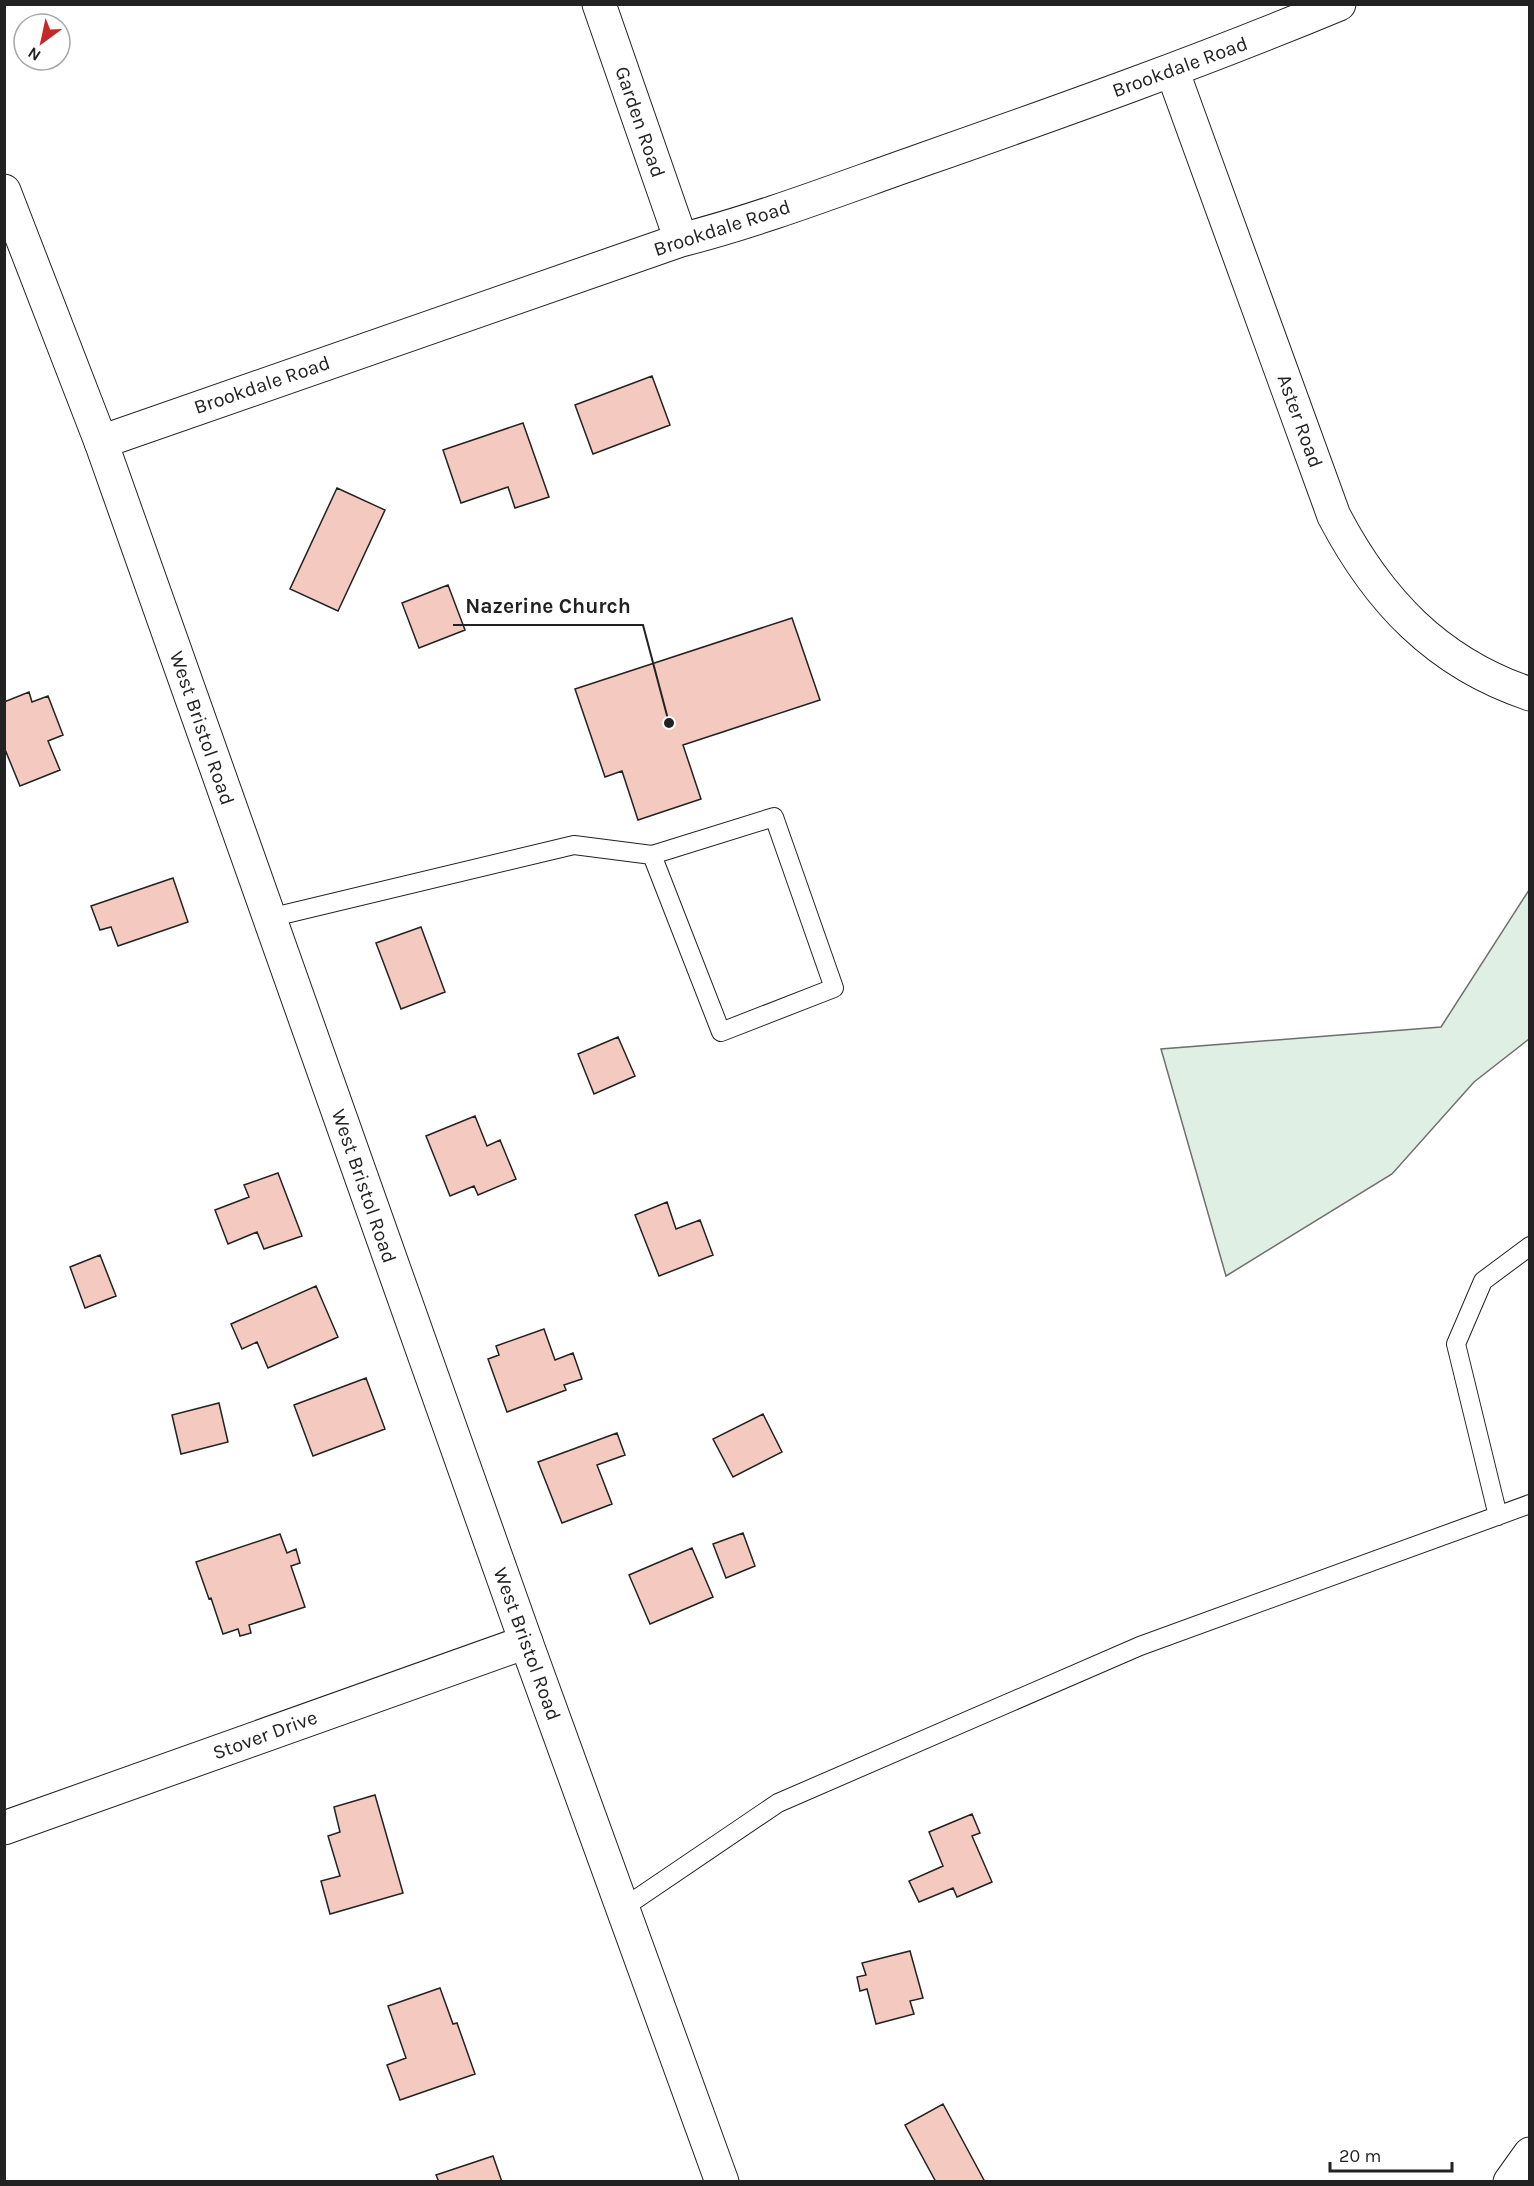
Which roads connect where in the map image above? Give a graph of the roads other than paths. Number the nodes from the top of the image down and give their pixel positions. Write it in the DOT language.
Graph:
graph roads {
  1 [pos="599,4"];
  2 [pos="1339,4"];
  3 [pos="1172,70"];
  4 [pos="4,191"];
  5 [pos="681,240"];
  6 [pos="14,245"];
  7 [pos="101,442"];
  8 [pos="1530,694"];
  9 [pos="652,855"];
  10 [pos="269,918"];
  11 [pos="1530,1246"];
  12 [pos="1530,1504"];
  13 [pos="1498,1516"];
  14 [pos="526,1642"];
  15 [pos="4,1828"];
  16 [pos="623,1908"];
  17 [pos="1530,2154"];
  18 [pos="722,2181"];
  19 [pos="1510,2181"];
  1 -- 5 [label="street, Garden Road"];
  2 -- 3 [label="street, Brookdale Road"];
  3 -- 5 [label="street, Brookdale Road"];
  3 -- 8 [label="street, Aster Road"];
  4 -- 6 [label="street, West Bristol Road"];
  5 -- 7 [label="street, Brookdale Road"];
  6 -- 7 [label="street, West Bristol Road"];
  7 -- 10 [label="street, West Bristol Road"];
  9 -- 9 [label="lane"];
  9 -- 10 [label="lane"];
  10 -- 14 [label="street, West Bristol Road"];
  11 -- 13 [label="lane"];
  12 -- 13 [label="lane"];
  13 -- 16 [label="lane"];
  14 -- 15 [label="street, Stover Drive"];
  14 -- 16 [label="street, West Bristol Road"];
  16 -- 18 [label="street, West Bristol Road"];
  17 -- 19 [label="street"];
}
